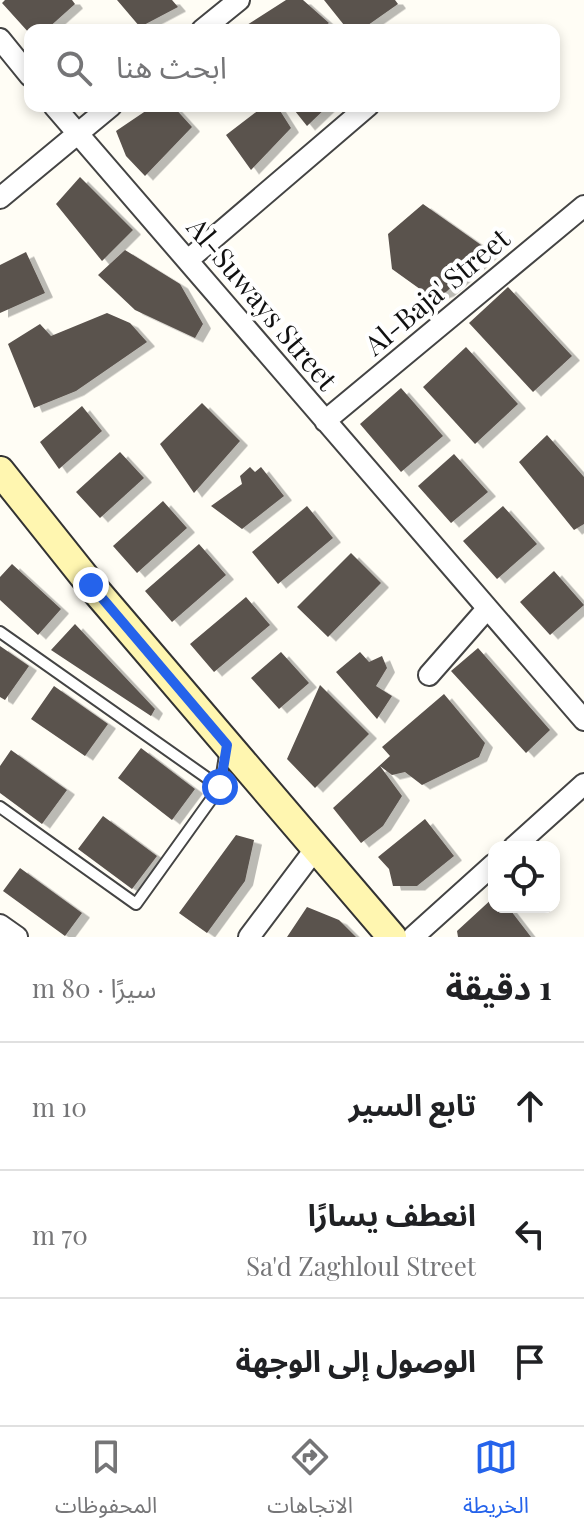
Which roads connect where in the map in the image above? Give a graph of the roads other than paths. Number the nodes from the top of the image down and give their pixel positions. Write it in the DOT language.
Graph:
graph roads {
  1 [pos="239,0"];
  2 [pos="217,7"];
  3 [pos="206,24"];
  4 [pos="0,39"];
  5 [pos="24,69"];
  6 [pos="59,112"];
  7 [pos="104,112"];
  8 [pos="361,112"];
  9 [pos="77,134"];
  10 [pos="0,198"];
  11 [pos="584,206"];
  12 [pos="188,260"];
  13 [pos="325,421"];
  14 [pos="0,471"];
  15 [pos="486,610"];
  16 [pos="0,632"];
  17 [pos="429,675"];
  18 [pos="584,720"];
  19 [pos="227,745"];
  20 [pos="584,784"];
  21 [pos="220,787"];
  22 [pos="0,807"];
  23 [pos="521,841"];
  24 [pos="316,848"];
  25 [pos="488,869"];
  26 [pos="249,937"];
  27 [pos="392,937"];
  28 [pos="413,937"];
  1 -- 2 [label="street"];
  2 -- 3 [label="street"];
  4 -- 5 [label="street"];
  6 -- 9 [label="street, Al-Suways Street"];
  7 -- 9 [label="street"];
  8 -- 12 [label="street"];
  9 -- 10 [label="street"];
  9 -- 12 [label="street, Al-Suways Street"];
  11 -- 13 [label="street, Al-Baja' Street"];
  12 -- 13 [label="street, Al-Suways Street"];
  13 -- 15 [label="street, Al-Suways Street"];
  14 -- 19 [label="main road"];
  15 -- 17 [label="street"];
  15 -- 18 [label="street, Al-Suways Street"];
  16 -- 21 [label="lane"];
  19 -- 21 [label="lane"];
  19 -- 24 [label="main road"];
  20 -- 23 [label="street"];
  21 -- 22 [label="lane"];
  24 -- 26 [label="street"];
  24 -- 27 [label="main road"];
  25 -- 28 [label="street"];
}
